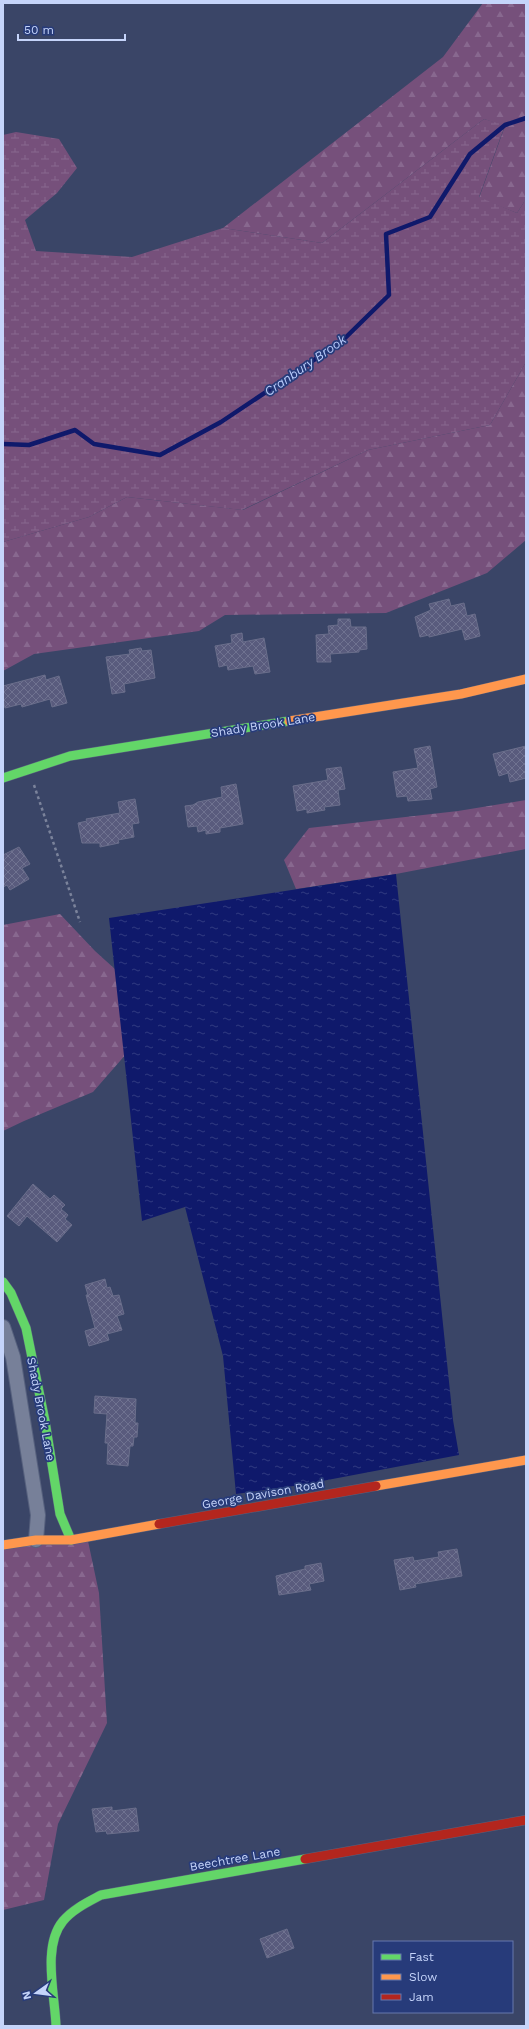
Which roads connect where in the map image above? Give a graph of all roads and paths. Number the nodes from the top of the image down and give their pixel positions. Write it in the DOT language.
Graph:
graph roads {
  1 [pos="526,679"];
  2 [pos="3,778"];
  3 [pos="32,779"];
  4 [pos="80,922"];
  5 [pos="3,1282"];
  6 [pos="3,1327"];
  7 [pos="37,1384"];
  8 [pos="18,1388"];
  9 [pos="526,1460"];
  10 [pos="36,1540"];
  11 [pos="70,1540"];
  12 [pos="3,1545"];
  13 [pos="526,1820"];
  14 [pos="56,2026"];
  1 -- 2 [label="street, Shady Brook Lane"];
  3 -- 4 [label="path"];
  5 -- 7 [label="street, Shady Brook Lane"];
  6 -- 8 [label="street, Shady Brook Lane"];
  7 -- 8 [label="street"];
  7 -- 11 [label="street, Shady Brook Lane"];
  8 -- 10 [label="street, Shady Brook Lane"];
  9 -- 11 [label="street, George Davison Road"];
  10 -- 11 [label="street, George Davison Road"];
  10 -- 12 [label="street, George Davison Road"];
  13 -- 14 [label="street, Beechtree Lane"];
}
